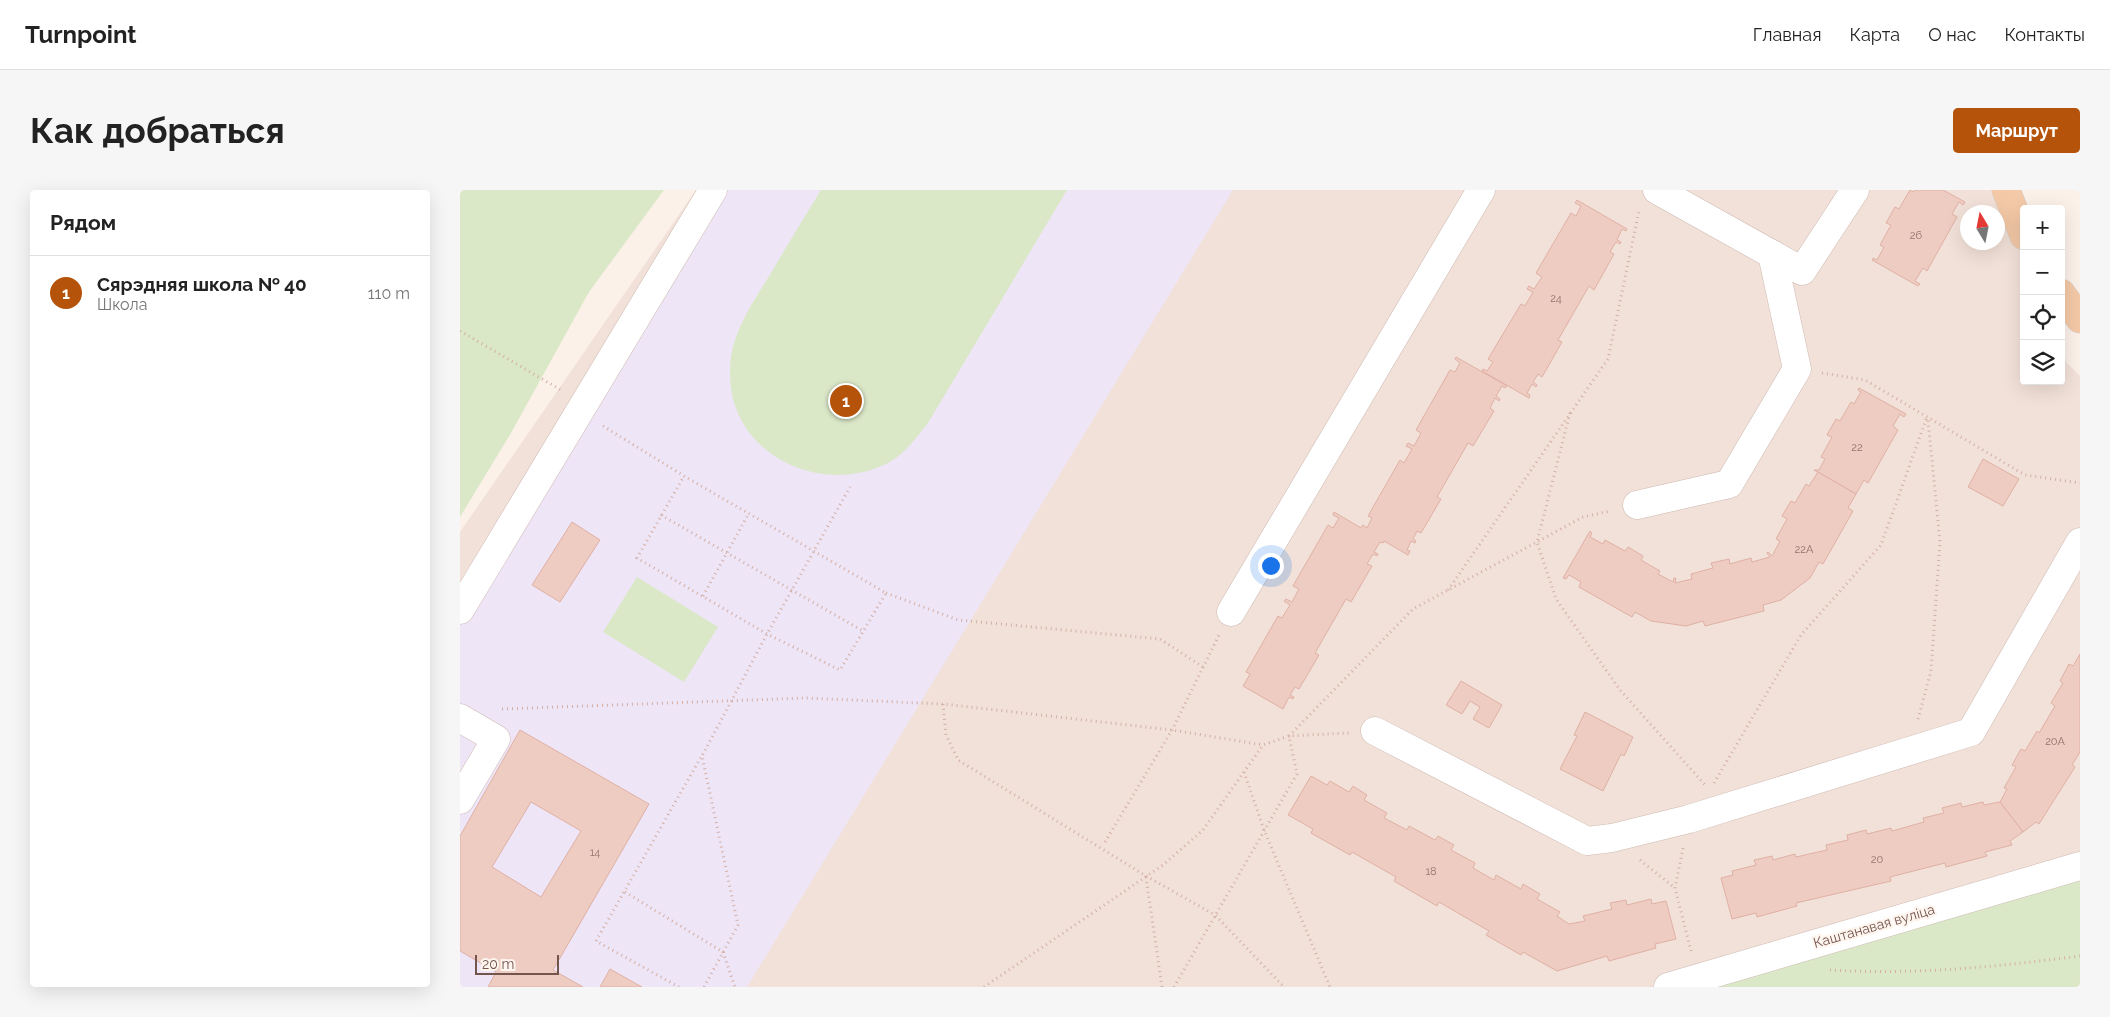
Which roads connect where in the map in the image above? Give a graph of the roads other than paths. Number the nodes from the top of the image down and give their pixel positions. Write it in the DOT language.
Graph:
graph roads {
  1 [pos="713,190"];
  2 [pos="1481,190"];
  3 [pos="1855,190"];
  4 [pos="2006,190"];
  5 [pos="1648,199"];
  6 [pos="2020,226"];
  7 [pos="1772,254"];
  8 [pos="2062,295"];
  9 [pos="2080,319"];
  10 [pos="1637,505"];
  11 [pos="2080,542"];
  12 [pos="460,610"];
  13 [pos="1231,612"];
  14 [pos="460,718"];
  15 [pos="1376,731"];
  16 [pos="460,800"];
  17 [pos="2080,866"];
  18 [pos="1668,987"];
  1 -- 12 [label="street"];
  2 -- 13 [label="street"];
  3 -- 7 [label="street"];
  4 -- 6 [label="main road"];
  5 -- 7 [label="street"];
  7 -- 10 [label="street"];
  8 -- 9 [label="main road"];
  11 -- 15 [label="street"];
  14 -- 16 [label="street"];
  17 -- 18 [label="street, Каштанавая вуліца"];
}
